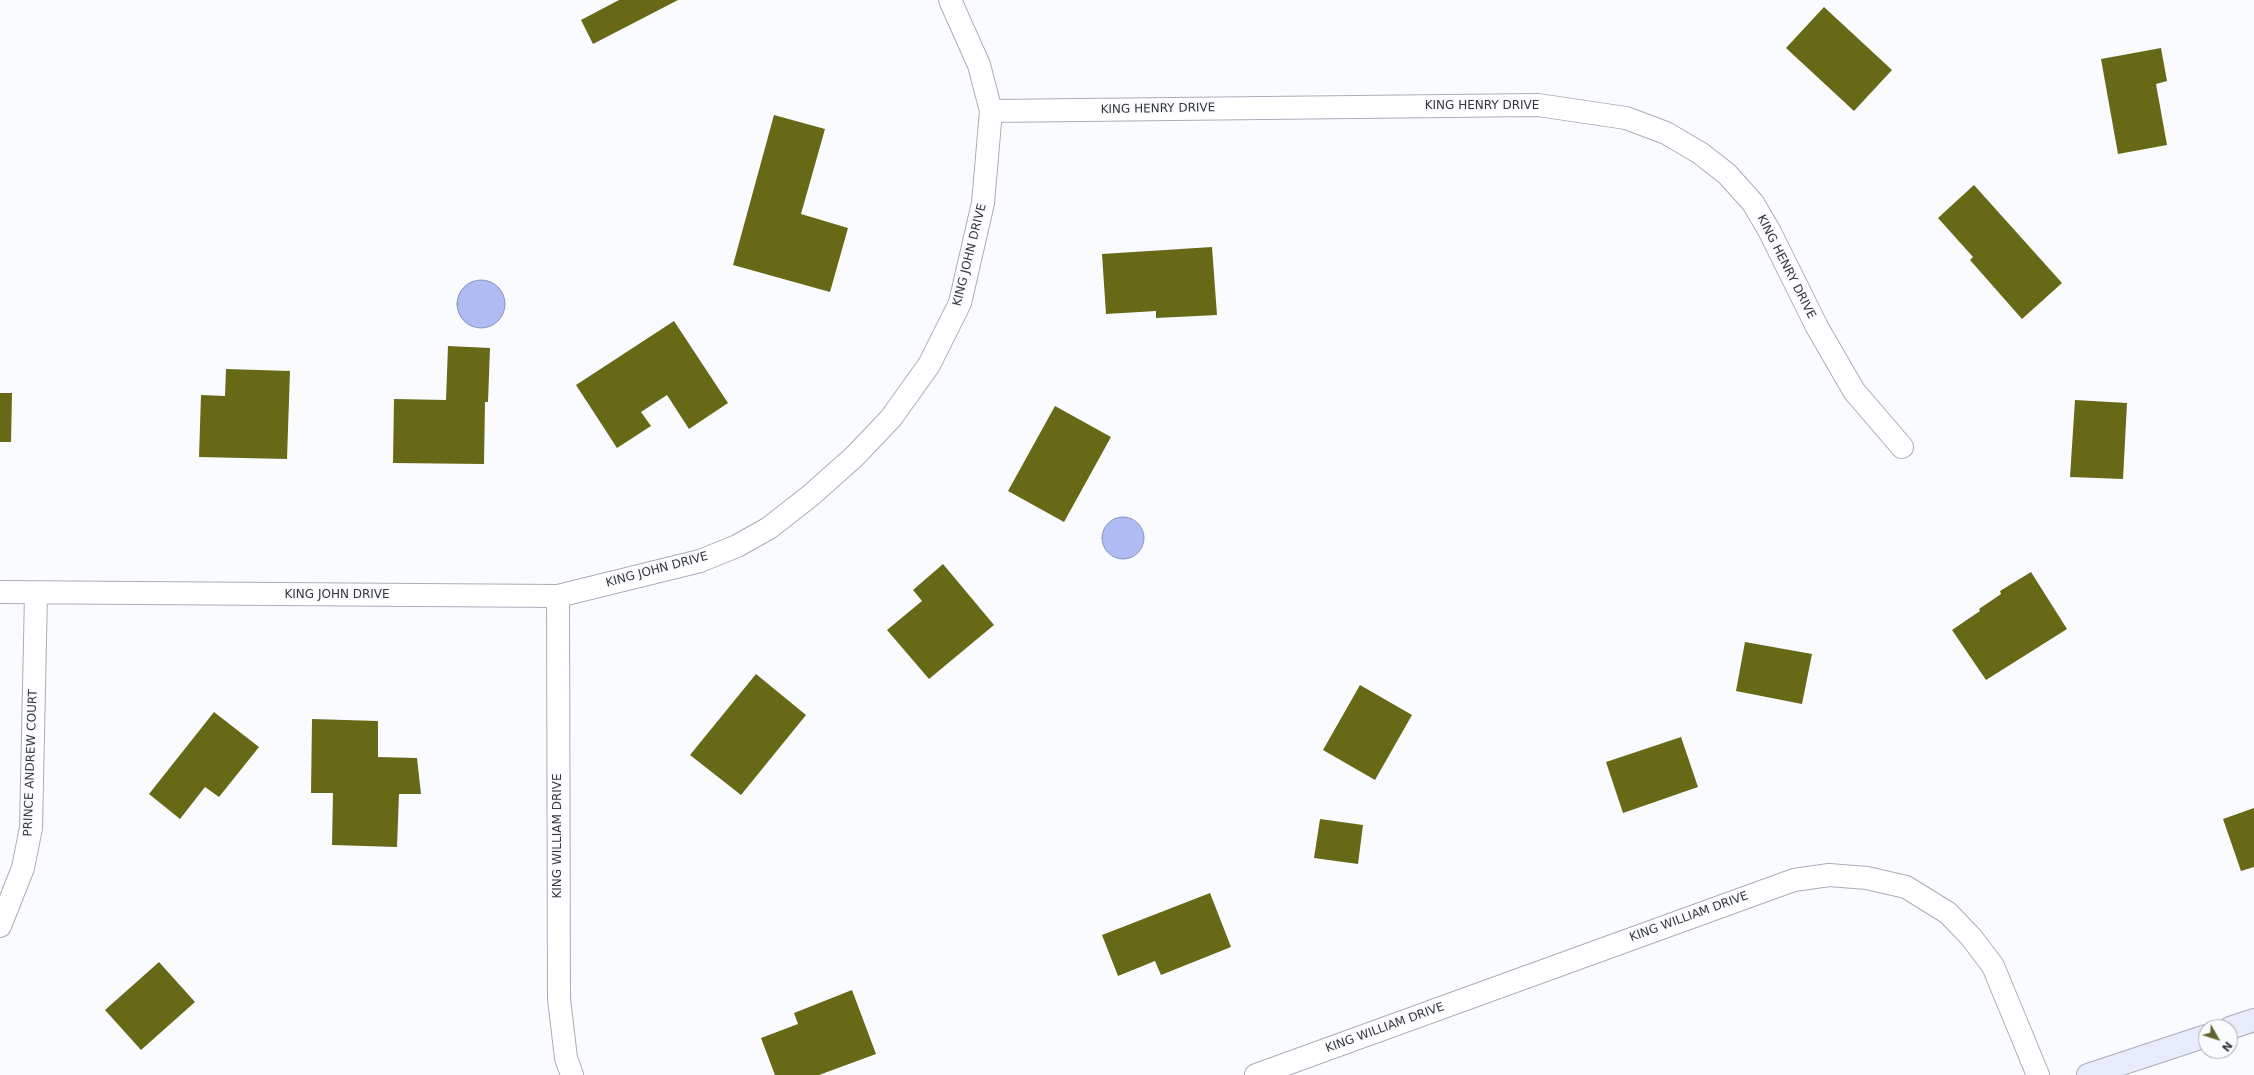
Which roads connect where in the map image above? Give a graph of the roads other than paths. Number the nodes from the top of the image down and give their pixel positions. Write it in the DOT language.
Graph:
graph roads {
  1 [pos="950,0"];
  2 [pos="991,111"];
  3 [pos="1902,446"];
  4 [pos="0,592"];
  5 [pos="36,594"];
  6 [pos="558,596"];
  7 [pos="0,926"];
  8 [pos="2254,1020"];
  9 [pos="2238,1025"];
  10 [pos="2198,1039"];
  11 [pos="572,1075"];
  12 [pos="1256,1075"];
  13 [pos="2038,1075"];
  14 [pos="2088,1075"];
  1 -- 2 [label="street, KING JOHN DRIVE"];
  2 -- 3 [label="street, KING HENRY DRIVE"];
  2 -- 6 [label="street, KING JOHN DRIVE"];
  4 -- 5 [label="street, KING JOHN DRIVE"];
  5 -- 6 [label="street, KING JOHN DRIVE"];
  5 -- 7 [label="street, PRINCE ANDREW COURT"];
  6 -- 11 [label="street, KING WILLIAM DRIVE"];
  8 -- 9 [label="street"];
  10 -- 14 [label="street"];
  12 -- 13 [label="street, KING WILLIAM DRIVE"];
}
